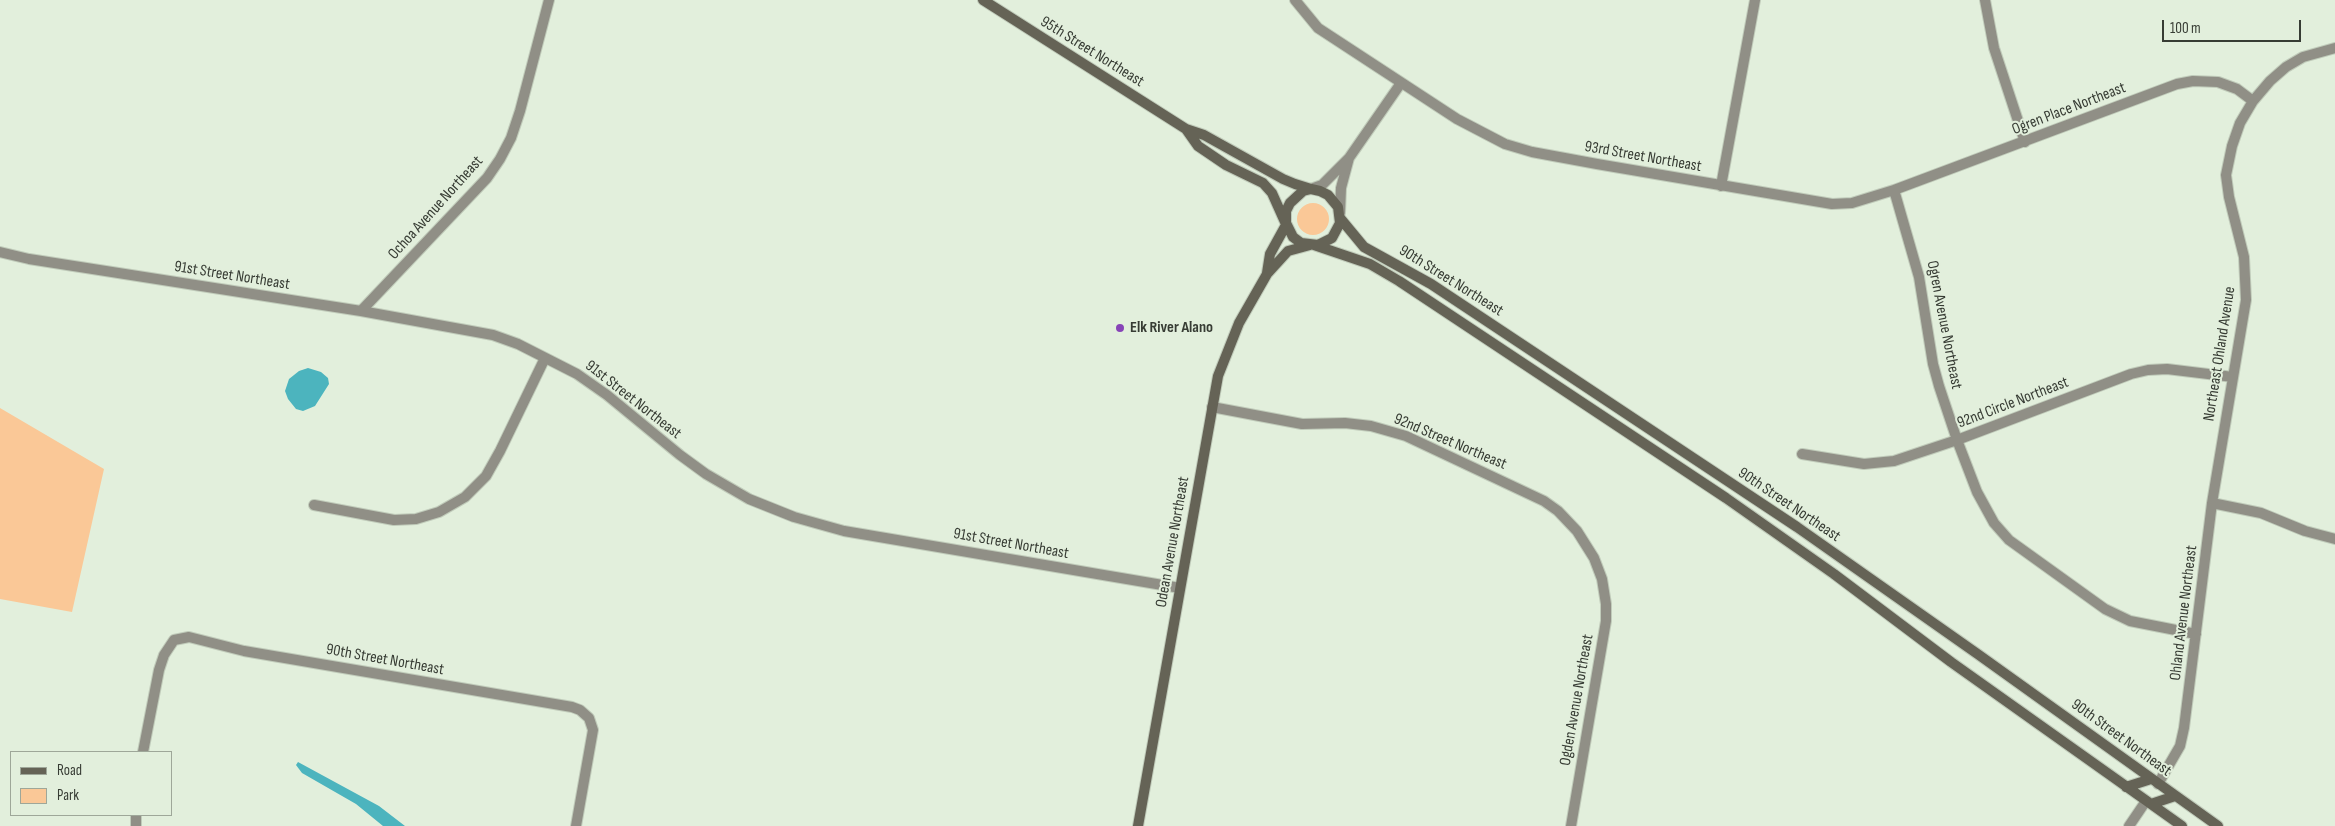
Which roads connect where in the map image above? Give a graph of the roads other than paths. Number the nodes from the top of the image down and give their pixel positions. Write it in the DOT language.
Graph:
graph roads {
  1 [pos="549,0"];
  2 [pos="983,0"];
  3 [pos="1295,0"];
  4 [pos="1755,0"];
  5 [pos="1985,0"];
  6 [pos="2335,48"];
  7 [pos="1401,83"];
  8 [pos="2253,101"];
  9 [pos="1186,129"];
  10 [pos="2024,142"];
  11 [pos="1349,158"];
  12 [pos="1721,186"];
  13 [pos="1311,189"];
  14 [pos="1894,190"];
  15 [pos="1340,217"];
  16 [pos="1286,224"];
  17 [pos="1312,245"];
  18 [pos="0,252"];
  19 [pos="1266,274"];
  20 [pos="361,311"];
  21 [pos="545,358"];
  22 [pos="2233,377"];
  23 [pos="1212,407"];
  24 [pos="2221,439"];
  25 [pos="1956,440"];
  26 [pos="1802,454"];
  27 [pos="2212,503"];
  28 [pos="314,506"];
  29 [pos="2335,539"];
  30 [pos="1602,579"];
  31 [pos="1180,588"];
  32 [pos="2196,634"];
  33 [pos="142,751"];
  34 [pos="2154,781"];
  35 [pos="2126,787"];
  36 [pos="2175,796"];
  37 [pos="2148,803"];
  38 [pos="576,826"];
  39 [pos="1138,826"];
  40 [pos="1571,826"];
  41 [pos="2129,826"];
  42 [pos="2182,826"];
  43 [pos="2218,826"];
  1 -- 20 [label="street, Ochoa Avenue Northeast"];
  2 -- 9 [label="main road, 95th Street Northeast"];
  3 -- 7 [label="street"];
  4 -- 12 [label="street"];
  5 -- 10 [label="street"];
  6 -- 8 [label="street, Northeast Ohland Avenue"];
  7 -- 11 [label="street"];
  7 -- 12 [label="street, 93rd Street Northeast"];
  8 -- 10 [label="street, Ogren Place Northeast"];
  8 -- 22 [label="street, Northeast Ohland Avenue"];
  9 -- 13 [label="main road"];
  9 -- 16 [label="main road"];
  10 -- 14 [label="street, Ogren Place Northeast"];
  11 -- 13 [label="street"];
  11 -- 15 [label="street"];
  12 -- 14 [label="street, 93rd Street Northeast"];
  13 -- 15 [label="main road"];
  13 -- 16 [label="main road"];
  14 -- 25 [label="street, Ogren Avenue Northeast"];
  15 -- 17 [label="main road"];
  15 -- 34 [label="main road, 90th Street Northeast"];
  16 -- 17 [label="main road"];
  16 -- 19 [label="main road, Odean Avenue Northeast"];
  17 -- 19 [label="main road, Odean Avenue Northeast"];
  17 -- 35 [label="main road, 90th Street Northeast"];
  18 -- 20 [label="street, 91st Street Northeast"];
  19 -- 23 [label="main road, Odean Avenue Northeast"];
  20 -- 21 [label="street, 91st Street Northeast"];
  21 -- 28 [label="street"];
  21 -- 31 [label="street, 91st Street Northeast"];
  22 -- 24 [label="street, Northeast Ohland Avenue"];
  22 -- 25 [label="street, 92nd Circle Northeast"];
  23 -- 30 [label="street, 92nd Street Northeast"];
  23 -- 31 [label="main road, Odean Avenue Northeast"];
  24 -- 27 [label="street, Ohland Avenue Northeast"];
  25 -- 26 [label="street, 92nd Circle Northeast"];
  25 -- 32 [label="street, Ogren Avenue Northeast"];
  27 -- 29 [label="street"];
  27 -- 32 [label="street, Ohland Avenue Northeast"];
  30 -- 40 [label="street, Ogden Avenue Northeast"];
  31 -- 39 [label="main road, Odean Avenue Northeast"];
  32 -- 34 [label="street, Ohland Avenue Northeast"];
  33 -- 38 [label="street, 90th Street Northeast"];
  34 -- 35 [label="main road"];
  34 -- 36 [label="main road, 90th Street Northeast"];
  35 -- 37 [label="main road, 90th Street Northeast"];
  36 -- 37 [label="main road"];
  36 -- 43 [label="main road, 90th Street Northeast"];
  37 -- 41 [label="street"];
  37 -- 42 [label="main road, 90th Street Northeast"];
}
